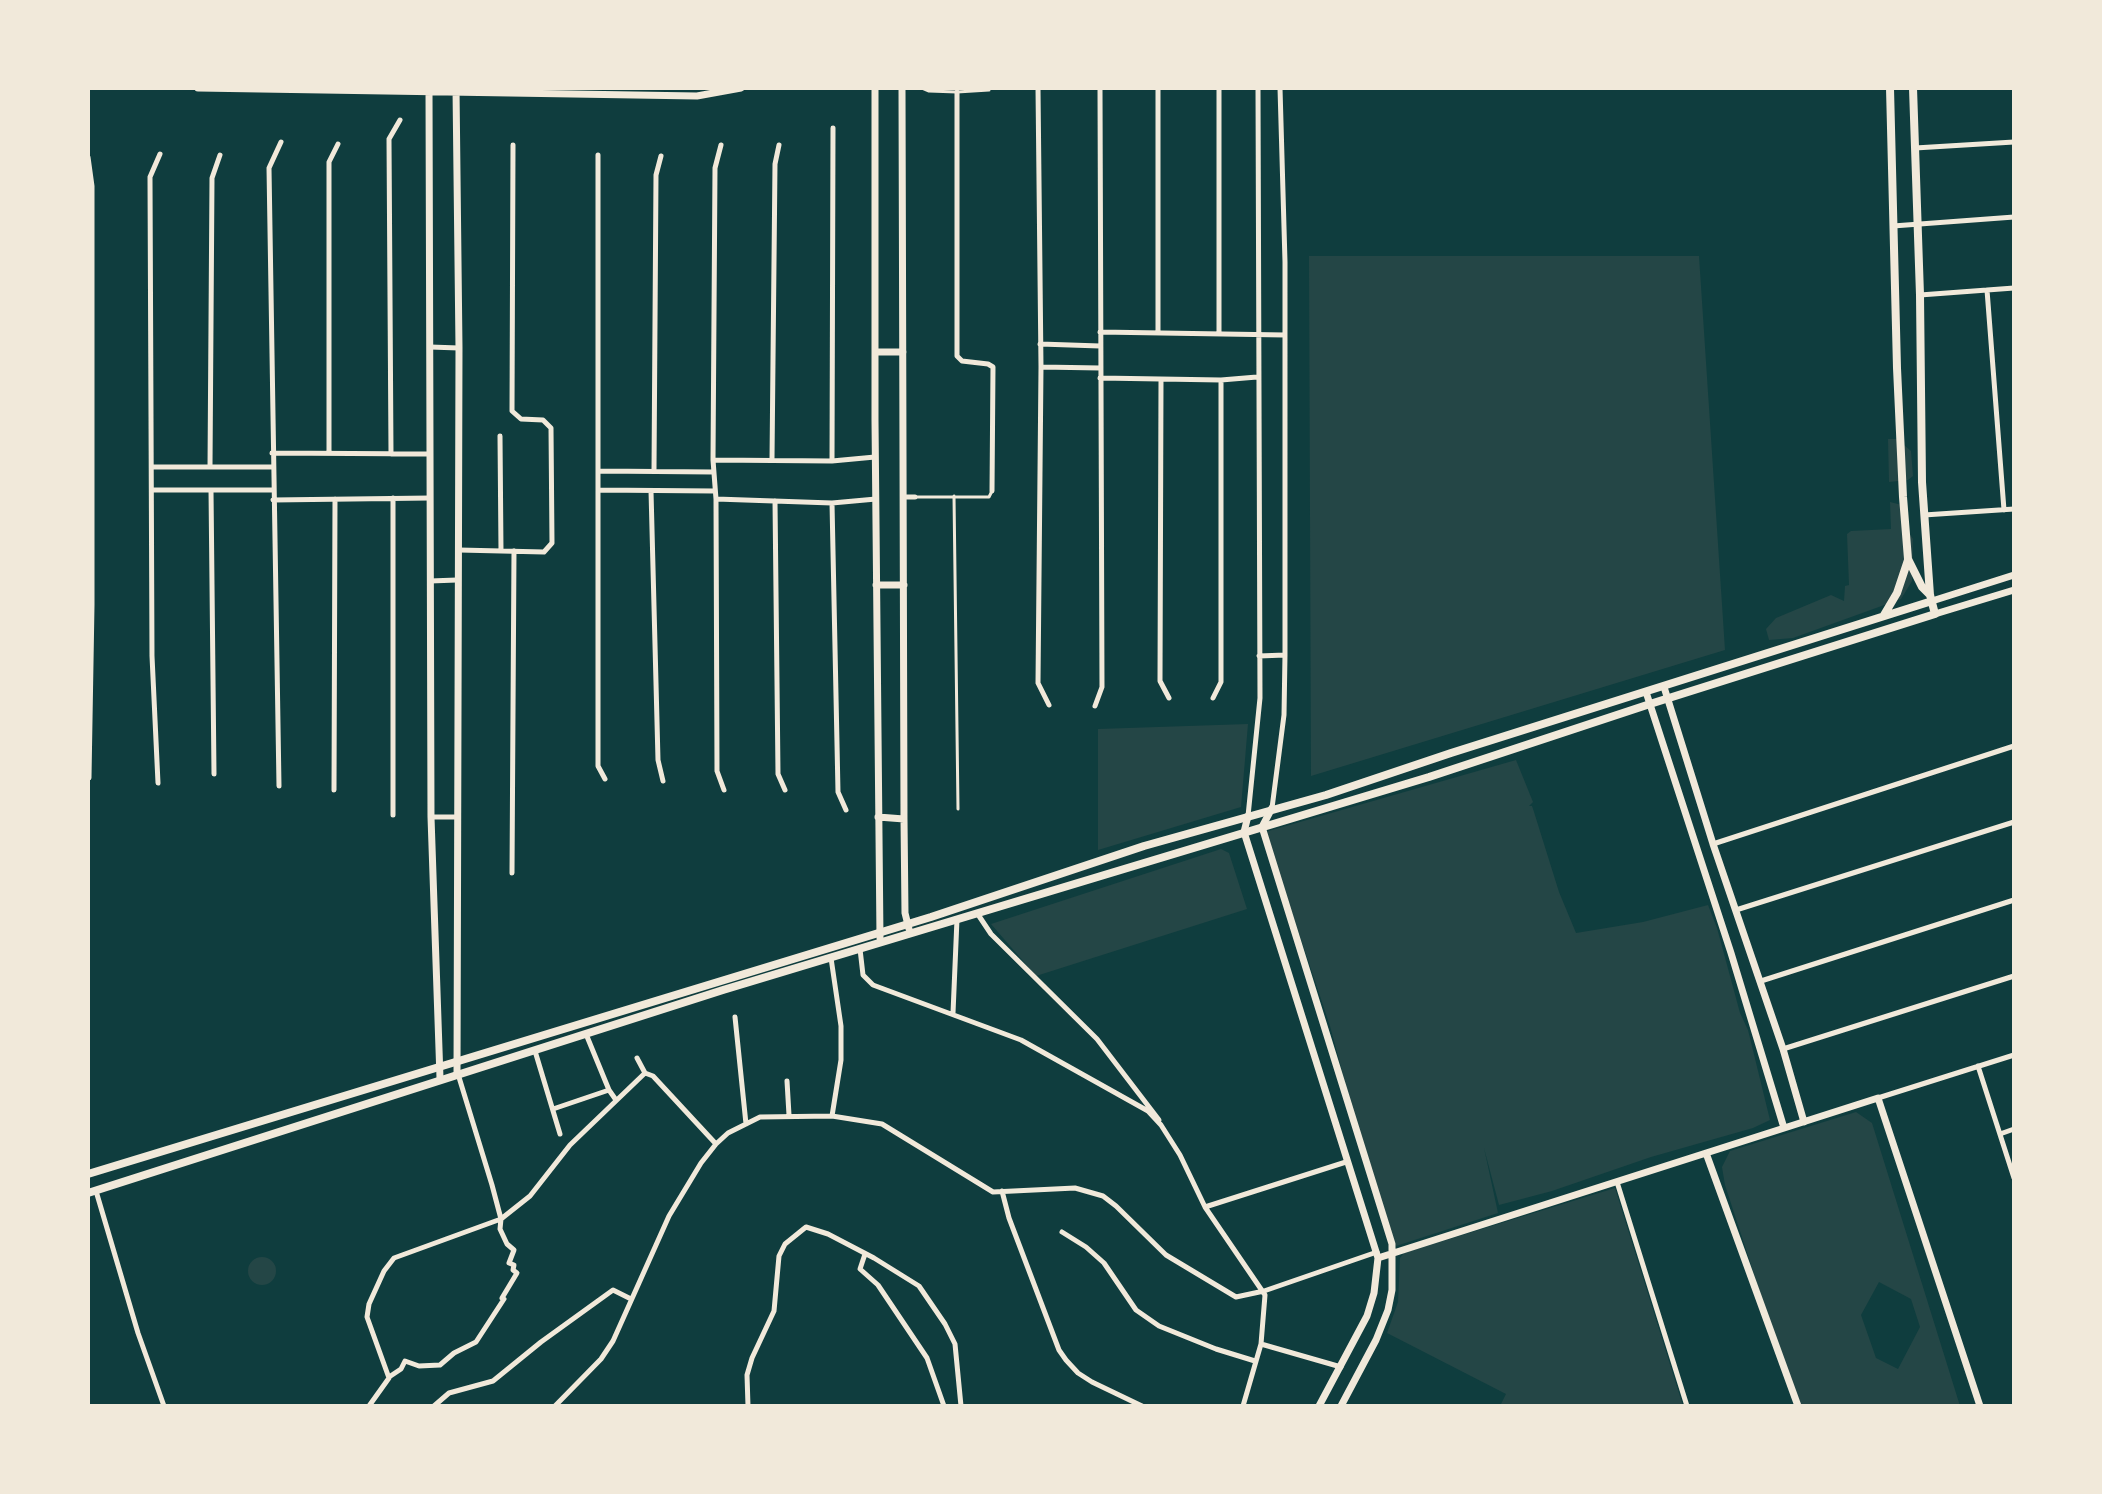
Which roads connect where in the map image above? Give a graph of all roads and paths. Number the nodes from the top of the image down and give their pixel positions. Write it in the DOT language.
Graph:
graph roads {
  1 [pos="198,88"];
  2 [pos="741,88"];
  3 [pos="875,88"];
  4 [pos="902,88"];
  5 [pos="922,88"];
  6 [pos="1038,88"];
  7 [pos="1100,88"];
  8 [pos="1158,88"];
  9 [pos="1219,88"];
  10 [pos="1258,88"];
  11 [pos="1280,88"];
  12 [pos="1890,88"];
  13 [pos="1913,88"];
  14 [pos="429,90"];
  15 [pos="456,90"];
  16 [pos="989,90"];
  17 [pos="957,92"];
  18 [pos="400,120"];
  19 [pos="833,128"];
  20 [pos="281,142"];
  21 [pos="2014,142"];
  22 [pos="338,144"];
  23 [pos="513,145"];
  24 [pos="721,145"];
  25 [pos="779,145"];
  26 [pos="1914,148"];
  27 [pos="160,154"];
  28 [pos="220,155"];
  29 [pos="598,155"];
  30 [pos="661,156"];
  31 [pos="88,157"];
  32 [pos="2014,217"];
  33 [pos="1917,225"];
  34 [pos="1893,226"];
  35 [pos="2014,288"];
  36 [pos="1987,290"];
  37 [pos="1920,295"];
  38 [pos="1100,332"];
  39 [pos="1158,333"];
  40 [pos="1219,334"];
  41 [pos="1257,335"];
  42 [pos="1285,335"];
  43 [pos="1040,344"];
  44 [pos="1100,346"];
  45 [pos="429,347"];
  46 [pos="459,348"];
  47 [pos="877,352"];
  48 [pos="903,352"];
  49 [pos="1041,367"];
  50 [pos="1100,368"];
  51 [pos="1257,377"];
  52 [pos="1100,378"];
  53 [pos="1161,380"];
  54 [pos="1221,380"];
  55 [pos="500,436"];
  56 [pos="272,453"];
  57 [pos="329,453"];
  58 [pos="391,454"];
  59 [pos="430,454"];
  60 [pos="875,457"];
  61 [pos="772,459"];
  62 [pos="713,460"];
  63 [pos="832,461"];
  64 [pos="90,467"];
  65 [pos="152,467"];
  66 [pos="210,467"];
  67 [pos="272,467"];
  68 [pos="654,470"];
  69 [pos="599,471"];
  70 [pos="713,472"];
  71 [pos="152,490"];
  72 [pos="211,490"];
  73 [pos="272,490"];
  74 [pos="598,490"];
  75 [pos="89,491"];
  76 [pos="651,491"];
  77 [pos="992,491"];
  78 [pos="715,495"];
  79 [pos="954,496"];
  80 [pos="904,497"];
  81 [pos="915,497"];
  82 [pos="393,498"];
  83 [pos="430,498"];
  84 [pos="335,499"];
  85 [pos="876,499"];
  86 [pos="273,500"];
  87 [pos="775,501"];
  88 [pos="832,503"];
  89 [pos="2014,509"];
  90 [pos="2004,510"];
  91 [pos="1924,515"];
  92 [pos="459,550"];
  93 [pos="501,551"];
  94 [pos="514,551"];
  95 [pos="1909,561"];
  96 [pos="1928,564"];
  97 [pos="2014,575"];
  98 [pos="457,580"];
  99 [pos="429,581"];
  100 [pos="876,585"];
  101 [pos="904,585"];
  102 [pos="2014,590"];
  103 [pos="1931,598"];
  104 [pos="1935,614"];
  105 [pos="1884,615"];
  106 [pos="1285,655"];
  107 [pos="1259,656"];
  108 [pos="1664,687"];
  109 [pos="1646,692"];
  110 [pos="1169,698"];
  111 [pos="1213,698"];
  112 [pos="1668,699"];
  113 [pos="1650,704"];
  114 [pos="1049,705"];
  115 [pos="1095,706"];
  116 [pos="2014,746"];
  117 [pos="214,774"];
  118 [pos="89,778"];
  119 [pos="605,779"];
  120 [pos="663,781"];
  121 [pos="158,783"];
  122 [pos="279,786"];
  123 [pos="334,790"];
  124 [pos="724,790"];
  125 [pos="785,790"];
  126 [pos="1272,808"];
  127 [pos="958,809"];
  128 [pos="846,810"];
  129 [pos="393,815"];
  130 [pos="1248,816"];
  131 [pos="431,817"];
  132 [pos="459,817"];
  133 [pos="878,817"];
  134 [pos="904,819"];
  135 [pos="2014,822"];
  136 [pos="1262,827"];
  137 [pos="1244,832"];
  138 [pos="1713,844"];
  139 [pos="512,873"];
  140 [pos="2014,900"];
  141 [pos="1736,910"];
  142 [pos="977,913"];
  143 [pos="957,919"];
  144 [pos="908,922"];
  145 [pos="879,931"];
  146 [pos="909,934"];
  147 [pos="881,943"];
  148 [pos="1749,947"];
  149 [pos="860,949"];
  150 [pos="1731,953"];
  151 [pos="831,958"];
  152 [pos="2014,976"];
  153 [pos="1761,981"];
  154 [pos="953,1013"];
  155 [pos="735,1017"];
  156 [pos="586,1034"];
  157 [pos="1783,1049"];
  158 [pos="534,1050"];
  159 [pos="2014,1055"];
  160 [pos="637,1058"];
  161 [pos="456,1062"];
  162 [pos="440,1066"];
  163 [pos="1978,1066"];
  164 [pos="457,1073"];
  165 [pos="645,1073"];
  166 [pos="440,1078"];
  167 [pos="787,1081"];
  168 [pos="609,1090"];
  169 [pos="1878,1098"];
  170 [pos="616,1100"];
  171 [pos="553,1109"];
  172 [pos="789,1115"];
  173 [pos="832,1116"];
  174 [pos="1804,1122"];
  175 [pos="746,1124"];
  176 [pos="1161,1125"];
  177 [pos="1784,1128"];
  178 [pos="2014,1129"];
  179 [pos="560,1134"];
  180 [pos="2000,1134"];
  181 [pos="716,1144"];
  182 [pos="1706,1153"];
  183 [pos="1346,1162"];
  184 [pos="88,1174"];
  185 [pos="2014,1178"];
  186 [pos="1617,1182"];
  187 [pos="1002,1191"];
  188 [pos="92,1192"];
  189 [pos="1205,1207"];
  190 [pos="501,1219"];
  191 [pos="1062,1232"];
  192 [pos="1393,1253"];
  193 [pos="865,1254"];
  194 [pos="1377,1255"];
  195 [pos="1264,1291"];
  196 [pos="631,1299"];
  197 [pos="1261,1344"];
  198 [pos="1255,1361"];
  199 [pos="1341,1367"];
  200 [pos="389,1378"];
  201 [pos="164,1406"];
  202 [pos="369,1406"];
  203 [pos="434,1406"];
  204 [pos="555,1406"];
  205 [pos="748,1406"];
  206 [pos="944,1406"];
  207 [pos="961,1406"];
  208 [pos="1142,1406"];
  209 [pos="1243,1406"];
  210 [pos="1319,1406"];
  211 [pos="1341,1406"];
  212 [pos="1687,1406"];
  213 [pos="1798,1406"];
  214 [pos="1980,1406"];
  1 -- 14 [label="street"];
  2 -- 15 [label="street"];
  3 -- 47 [label="street"];
  4 -- 48 [label="street"];
  5 -- 17 [label="lane"];
  6 -- 43 [label="street"];
  7 -- 38 [label="street"];
  8 -- 39 [label="street"];
  9 -- 40 [label="street"];
  10 -- 41 [label="street"];
  11 -- 42 [label="street"];
  12 -- 34 [label="main road"];
  13 -- 26 [label="main road"];
  14 -- 15 [label="street"];
  14 -- 45 [label="street"];
  15 -- 46 [label="street"];
  16 -- 17 [label="lane"];
  17 -- 77 [label="street"];
  18 -- 58 [label="street"];
  19 -- 63 [label="street"];
  20 -- 56 [label="street"];
  21 -- 26 [label="street"];
  22 -- 57 [label="street"];
  23 -- 94 [label="street"];
  24 -- 62 [label="street"];
  25 -- 61 [label="street"];
  26 -- 33 [label="main road"];
  27 -- 65 [label="street"];
  28 -- 66 [label="street"];
  29 -- 69 [label="street"];
  30 -- 68 [label="street"];
  31 -- 64 [label="street"];
  32 -- 33 [label="street"];
  33 -- 34 [label="street"];
  33 -- 37 [label="main road"];
  34 -- 95 [label="main road"];
  35 -- 36 [label="street"];
  36 -- 37 [label="street"];
  36 -- 90 [label="street"];
  37 -- 91 [label="main road"];
  38 -- 39 [label="street"];
  38 -- 44 [label="street"];
  39 -- 40 [label="street"];
  40 -- 41 [label="street"];
  41 -- 42 [label="street"];
  41 -- 51 [label="street"];
  42 -- 106 [label="street"];
  43 -- 44 [label="street"];
  43 -- 49 [label="street"];
  44 -- 50 [label="street"];
  45 -- 46 [label="street"];
  45 -- 59 [label="street"];
  46 -- 92 [label="street"];
  47 -- 48 [label="street"];
  47 -- 60 [label="street"];
  48 -- 80 [label="street"];
  49 -- 50 [label="street"];
  49 -- 114 [label="street"];
  50 -- 52 [label="street"];
  51 -- 54 [label="street"];
  51 -- 107 [label="street"];
  52 -- 53 [label="street"];
  52 -- 115 [label="street"];
  53 -- 54 [label="street"];
  53 -- 110 [label="street"];
  54 -- 111 [label="street"];
  55 -- 93 [label="street"];
  56 -- 57 [label="street"];
  56 -- 67 [label="street"];
  57 -- 58 [label="street"];
  58 -- 59 [label="street"];
  59 -- 83 [label="street"];
  60 -- 63 [label="street"];
  60 -- 85 [label="street"];
  61 -- 62 [label="street"];
  61 -- 63 [label="street"];
  62 -- 70 [label="street"];
  64 -- 75 [label="street"];
  65 -- 66 [label="street"];
  65 -- 71 [label="street"];
  66 -- 67 [label="street"];
  67 -- 73 [label="street"];
  68 -- 69 [label="street"];
  68 -- 70 [label="street"];
  69 -- 74 [label="street"];
  70 -- 78 [label="street"];
  71 -- 72 [label="street"];
  71 -- 121 [label="street"];
  72 -- 73 [label="street"];
  72 -- 117 [label="street"];
  73 -- 86 [label="street"];
  74 -- 76 [label="street"];
  74 -- 119 [label="street"];
  75 -- 118 [label="street"];
  76 -- 78 [label="street"];
  76 -- 120 [label="street"];
  77 -- 79 [label="lane"];
  78 -- 87 [label="street"];
  78 -- 124 [label="street"];
  79 -- 81 [label="lane"];
  79 -- 127 [label="lane"];
  80 -- 81 [label="street"];
  80 -- 101 [label="street"];
  82 -- 83 [label="street"];
  82 -- 84 [label="street"];
  82 -- 129 [label="street"];
  83 -- 99 [label="street"];
  84 -- 86 [label="street"];
  84 -- 123 [label="street"];
  85 -- 88 [label="street"];
  85 -- 100 [label="street"];
  86 -- 122 [label="street"];
  87 -- 88 [label="street"];
  87 -- 125 [label="street"];
  88 -- 128 [label="street"];
  89 -- 90 [label="street"];
  90 -- 91 [label="street"];
  91 -- 96 [label="main road"];
  92 -- 93 [label="street"];
  92 -- 98 [label="street"];
  93 -- 94 [label="street"];
  94 -- 139 [label="street"];
  95 -- 96 [label="main road"];
  95 -- 103 [label="main road"];
  95 -- 105 [label="main road"];
  96 -- 103 [label="main road"];
  97 -- 103 [label="street"];
  98 -- 99 [label="street"];
  98 -- 132 [label="street"];
  99 -- 131 [label="street"];
  100 -- 101 [label="street"];
  100 -- 133 [label="street"];
  101 -- 134 [label="street"];
  102 -- 104 [label="street"];
  103 -- 104 [label="main road"];
  103 -- 105 [label="main road"];
  104 -- 112 [label="main road"];
  105 -- 108 [label="main road"];
  106 -- 107 [label="street"];
  106 -- 126 [label="street"];
  107 -- 130 [label="street"];
  108 -- 109 [label="main road"];
  108 -- 112 [label="street"];
  109 -- 113 [label="street"];
  109 -- 126 [label="main road"];
  112 -- 113 [label="main road"];
  112 -- 138 [label="street"];
  113 -- 136 [label="main road"];
  113 -- 150 [label="street"];
  116 -- 138 [label="street"];
  126 -- 130 [label="main road"];
  126 -- 136 [label="street"];
  130 -- 137 [label="street"];
  130 -- 144 [label="main road"];
  131 -- 132 [label="street"];
  131 -- 162 [label="street"];
  132 -- 161 [label="street"];
  133 -- 134 [label="street"];
  133 -- 145 [label="street"];
  134 -- 144 [label="street"];
  135 -- 141 [label="street"];
  136 -- 137 [label="main road"];
  136 -- 192 [label="street"];
  137 -- 142 [label="main road"];
  137 -- 183 [label="street"];
  138 -- 141 [label="street"];
  140 -- 153 [label="street"];
  141 -- 148 [label="street"];
  142 -- 143 [label="main road"];
  142 -- 176 [label="street"];
  143 -- 146 [label="main road"];
  143 -- 154 [label="street"];
  144 -- 145 [label="main road"];
  144 -- 146 [label="street"];
  145 -- 147 [label="street"];
  145 -- 161 [label="main road"];
  146 -- 147 [label="main road"];
  147 -- 149 [label="main road"];
  148 -- 150 [label="street"];
  148 -- 153 [label="street"];
  149 -- 151 [label="main road"];
  149 -- 154 [label="street"];
  150 -- 177 [label="street"];
  151 -- 156 [label="main road"];
  151 -- 173 [label="street"];
  152 -- 157 [label="street"];
  153 -- 157 [label="street"];
  154 -- 176 [label="street"];
  155 -- 175 [label="street"];
  156 -- 158 [label="main road"];
  156 -- 168 [label="street"];
  157 -- 174 [label="street"];
  158 -- 164 [label="main road"];
  158 -- 171 [label="street"];
  159 -- 163 [label="street"];
  160 -- 165 [label="street"];
  161 -- 162 [label="main road"];
  161 -- 164 [label="street"];
  162 -- 166 [label="street"];
  162 -- 184 [label="main road"];
  163 -- 169 [label="street"];
  163 -- 180 [label="street"];
  164 -- 166 [label="main road"];
  164 -- 190 [label="street"];
  165 -- 170 [label="street"];
  165 -- 181 [label="street"];
  166 -- 188 [label="main road"];
  167 -- 172 [label="street"];
  168 -- 170 [label="street"];
  168 -- 171 [label="street"];
  169 -- 174 [label="street"];
  169 -- 214 [label="street"];
  170 -- 190 [label="street"];
  171 -- 179 [label="street"];
  172 -- 173 [label="street"];
  172 -- 175 [label="street"];
  173 -- 187 [label="street"];
  174 -- 177 [label="street"];
  175 -- 181 [label="street"];
  176 -- 189 [label="street"];
  177 -- 182 [label="street"];
  178 -- 180 [label="street"];
  180 -- 185 [label="street"];
  181 -- 196 [label="street"];
  182 -- 186 [label="street"];
  182 -- 213 [label="street"];
  183 -- 189 [label="street"];
  183 -- 194 [label="street"];
  186 -- 192 [label="street"];
  186 -- 212 [label="street"];
  187 -- 195 [label="street"];
  187 -- 208 [label="street"];
  188 -- 201 [label="street"];
  189 -- 195 [label="street"];
  190 -- 200 [label="street"];
  190 -- 200 [label="street"];
  191 -- 198 [label="street"];
  192 -- 194 [label="street"];
  192 -- 211 [label="street"];
  193 -- 205 [label="street"];
  193 -- 206 [label="street"];
  193 -- 207 [label="street"];
  194 -- 195 [label="street"];
  194 -- 199 [label="street"];
  195 -- 197 [label="street"];
  196 -- 203 [label="street"];
  196 -- 204 [label="street"];
  197 -- 198 [label="street"];
  197 -- 199 [label="street"];
  198 -- 209 [label="street"];
  199 -- 210 [label="street"];
  200 -- 202 [label="street"];
}
